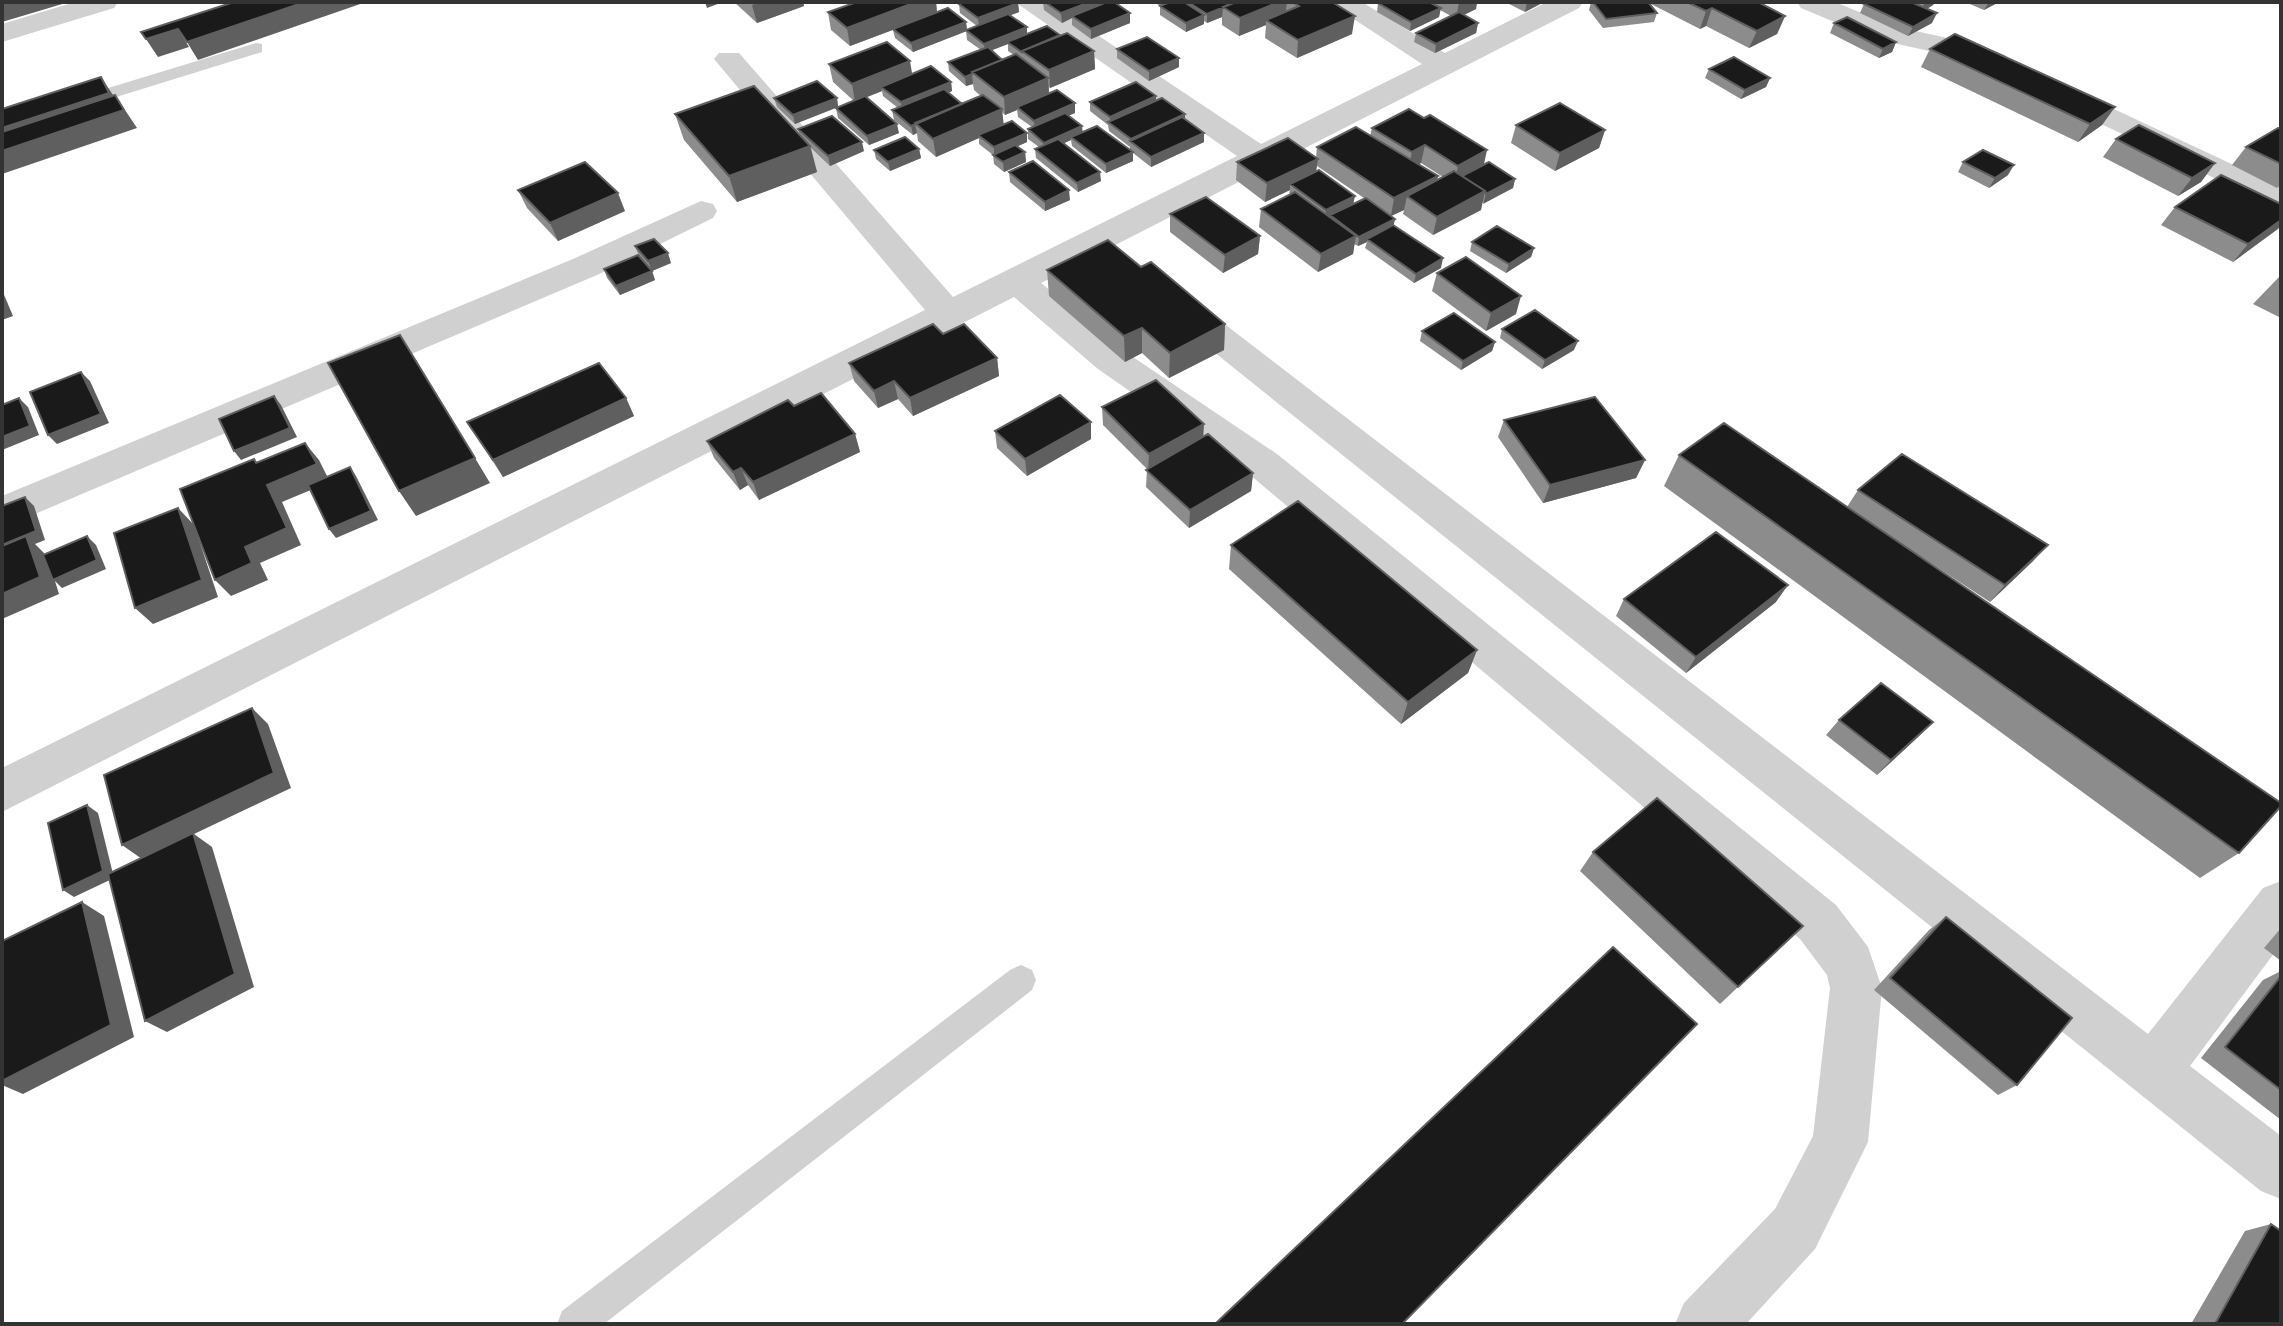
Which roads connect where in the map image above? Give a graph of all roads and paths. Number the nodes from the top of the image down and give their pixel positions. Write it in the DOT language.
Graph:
graph roads {
  1 [pos="104,2"];
  2 [pos="1029,2"];
  3 [pos="1342,2"];
  4 [pos="1569,2"];
  5 [pos="1811,2"];
  6 [pos="2,33"];
  7 [pos="256,48"];
  8 [pos="729,59"];
  9 [pos="1446,66"];
  10 [pos="62,108"];
  11 [pos="1261,158"];
  12 [pos="2281,200"];
  13 [pos="701,211"];
  14 [pos="1096,240"];
  15 [pos="1016,280"];
  16 [pos="948,314"];
  17 [pos="2,513"];
  18 [pos="2,791"];
  19 [pos="2281,904"];
  20 [pos="1021,980"];
  21 [pos="2154,1070"];
  22 [pos="2281,1171"];
  23 [pos="575,1324"];
  24 [pos="1705,1324"];
  1 -- 6 [label="street"];
  2 -- 11 [label="street"];
  3 -- 9 [label="street"];
  4 -- 9 [label="street"];
  5 -- 12 [label="street"];
  7 -- 10 [label="lane"];
  8 -- 16 [label="street"];
  9 -- 11 [label="street"];
  11 -- 14 [label="street"];
  13 -- 17 [label="street"];
  14 -- 15 [label="street"];
  14 -- 21 [label="street"];
  15 -- 16 [label="street"];
  15 -- 24 [label="street"];
  16 -- 18 [label="street"];
  19 -- 21 [label="street"];
  20 -- 23 [label="lane"];
  21 -- 22 [label="street"];
}
